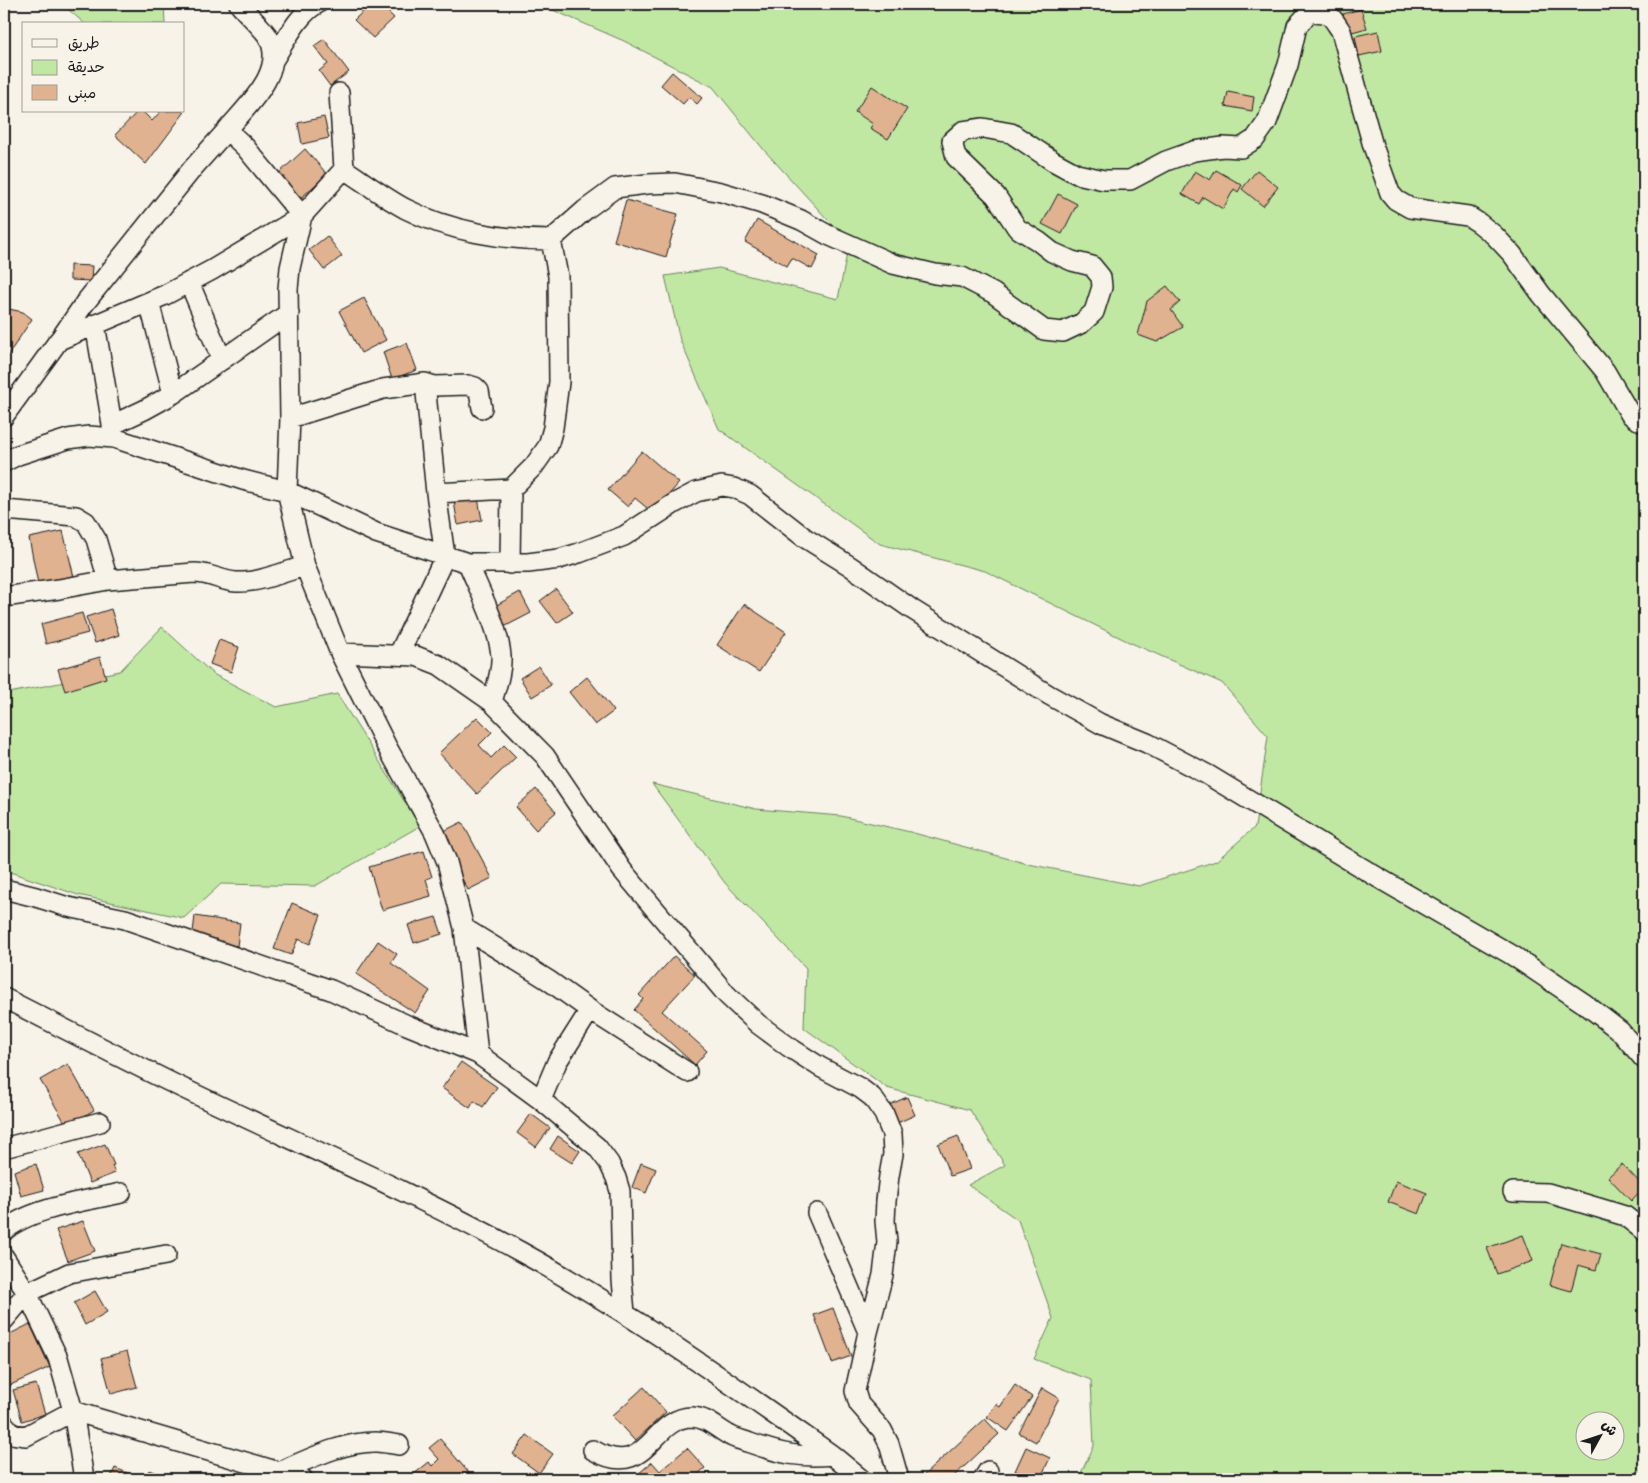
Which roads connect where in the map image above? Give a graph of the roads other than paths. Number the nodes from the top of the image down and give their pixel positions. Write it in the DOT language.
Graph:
graph roads {
  1 [pos="239,4"];
  2 [pos="317,4"];
  3 [pos="274,59"];
  4 [pos="339,93"];
  5 [pos="227,130"];
  6 [pos="344,169"];
  7 [pos="302,216"];
  8 [pos="551,240"];
  9 [pos="189,282"];
  10 [pos="149,302"];
  11 [pos="289,313"];
  12 [pos="94,324"];
  13 [pos="59,340"];
  14 [pos="222,360"];
  15 [pos="425,383"];
  16 [pos="172,394"];
  17 [pos="482,408"];
  18 [pos="4,416"];
  19 [pos="290,418"];
  20 [pos="1644,422"];
  21 [pos="113,431"];
  22 [pos="4,462"];
  23 [pos="510,489"];
  24 [pos="287,491"];
  25 [pos="436,493"];
  26 [pos="4,510"];
  27 [pos="445,556"];
  28 [pos="468,563"];
  29 [pos="510,564"];
  30 [pos="305,566"];
  31 [pos="108,580"];
  32 [pos="4,597"];
  33 [pos="340,653"];
  34 [pos="399,654"];
  35 [pos="492,702"];
  36 [pos="4,889"];
  37 [pos="464,928"];
  38 [pos="4,998"];
  39 [pos="590,1010"];
  40 [pos="478,1054"];
  41 [pos="1644,1059"];
  42 [pos="687,1072"];
  43 [pos="540,1100"];
  44 [pos="100,1122"];
  45 [pos="4,1148"];
  46 [pos="1513,1192"];
  47 [pos="121,1193"];
  48 [pos="817,1213"];
  49 [pos="4,1231"];
  50 [pos="1644,1231"];
  51 [pos="166,1255"];
  52 [pos="4,1257"];
  53 [pos="27,1293"];
  54 [pos="625,1313"];
  55 [pos="4,1320"];
  56 [pos="868,1332"];
  57 [pos="73,1411"];
  58 [pos="4,1424"];
  59 [pos="399,1445"];
  60 [pos="593,1450"];
  61 [pos="832,1455"];
  62 [pos="279,1472"];
  63 [pos="84,1479"];
  64 [pos="303,1479"];
  65 [pos="860,1479"];
  66 [pos="899,1479"];
  1 -- 3 [label="street"];
  2 -- 3 [label="street"];
  3 -- 5 [label="street"];
  4 -- 6 [label="street"];
  5 -- 7 [label="street"];
  5 -- 13 [label="street"];
  6 -- 7 [label="street"];
  6 -- 8 [label="street"];
  7 -- 9 [label="street"];
  7 -- 11 [label="street"];
  8 -- 20 [label="street"];
  8 -- 23 [label="street"];
  9 -- 10 [label="street"];
  9 -- 14 [label="street"];
  10 -- 12 [label="street"];
  10 -- 16 [label="street"];
  11 -- 14 [label="street"];
  11 -- 19 [label="street"];
  12 -- 13 [label="street"];
  12 -- 21 [label="street"];
  13 -- 18 [label="street"];
  14 -- 16 [label="street"];
  15 -- 17 [label="street"];
  15 -- 19 [label="street"];
  15 -- 25 [label="street"];
  16 -- 21 [label="street"];
  19 -- 24 [label="street"];
  21 -- 22 [label="street"];
  21 -- 24 [label="street"];
  23 -- 25 [label="street"];
  23 -- 29 [label="street"];
  24 -- 27 [label="street"];
  24 -- 30 [label="street"];
  25 -- 27 [label="street"];
  26 -- 31 [label="street"];
  27 -- 28 [label="street"];
  27 -- 34 [label="street"];
  28 -- 29 [label="street"];
  28 -- 35 [label="street"];
  29 -- 41 [label="street"];
  30 -- 31 [label="street"];
  30 -- 33 [label="street"];
  31 -- 32 [label="street"];
  33 -- 34 [label="street"];
  33 -- 37 [label="street"];
  34 -- 35 [label="street"];
  35 -- 56 [label="street"];
  36 -- 40 [label="street"];
  37 -- 39 [label="street"];
  37 -- 40 [label="street"];
  38 -- 54 [label="street"];
  39 -- 42 [label="street"];
  39 -- 43 [label="street"];
  40 -- 43 [label="street"];
  43 -- 54 [label="street"];
  44 -- 45 [label="street"];
  46 -- 50 [label="street"];
  47 -- 49 [label="street"];
  48 -- 56 [label="street"];
  51 -- 53 [label="street"];
  52 -- 53 [label="street"];
  53 -- 55 [label="street"];
  53 -- 57 [label="street"];
  54 -- 61 [label="street"];
  56 -- 66 [label="street"];
  57 -- 58 [label="street"];
  57 -- 62 [label="street"];
  57 -- 63 [label="street"];
  59 -- 62 [label="street"];
  60 -- 61 [label="street"];
  61 -- 65 [label="street"];
  62 -- 64 [label="street"];
}
